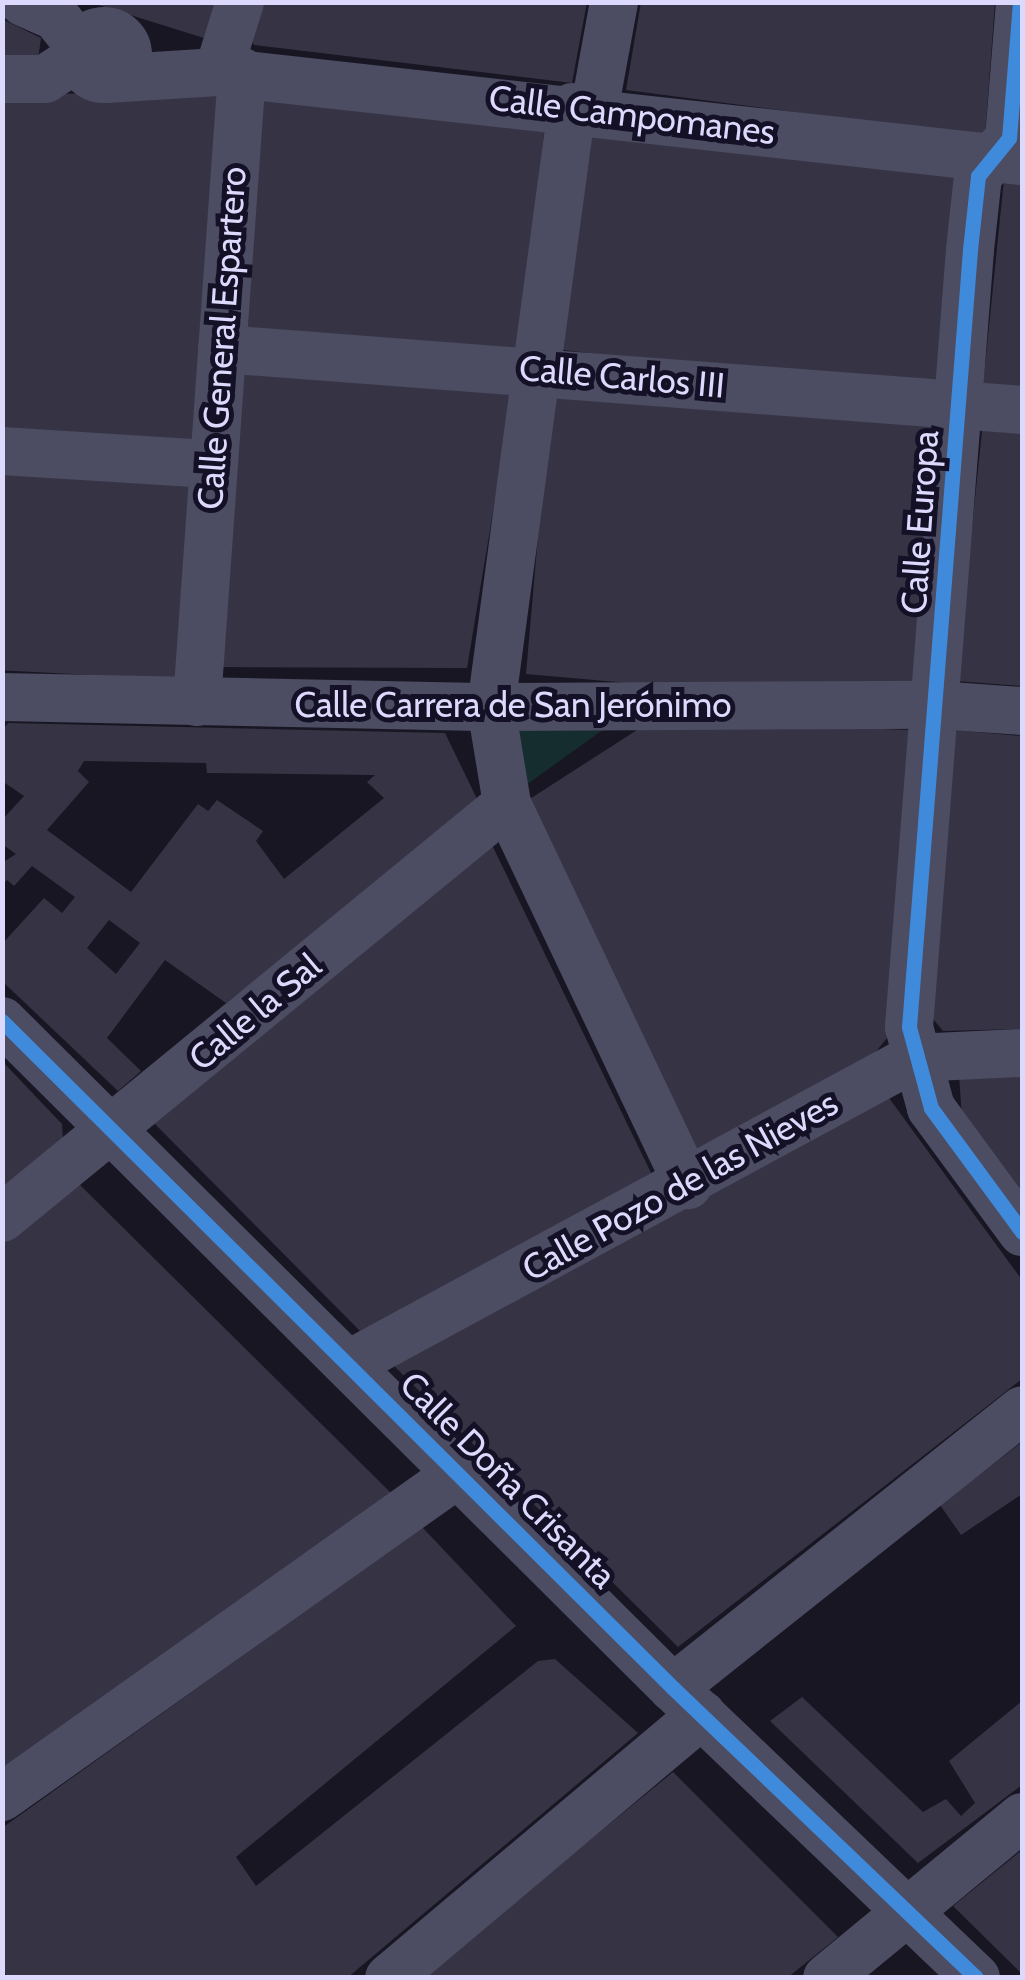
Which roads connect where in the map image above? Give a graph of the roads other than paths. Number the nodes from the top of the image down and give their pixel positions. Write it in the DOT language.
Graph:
graph roads {
  1 [pos="22,2"];
  2 [pos="240,2"];
  3 [pos="614,2"];
  4 [pos="1020,2"];
  5 [pos="97,55"];
  6 [pos="230,72"];
  7 [pos="2,79"];
  8 [pos="583,109"];
  9 [pos="1008,159"];
  10 [pos="222,349"];
  11 [pos="536,370"];
  12 [pos="958,405"];
  13 [pos="1022,410"];
  14 [pos="2,452"];
  15 [pos="211,464"];
  16 [pos="2,697"];
  17 [pos="197,702"];
  18 [pos="936,704"];
  19 [pos="491,707"];
  20 [pos="1022,712"];
  21 [pos="507,804"];
  22 [pos="2,1021"];
  23 [pos="1022,1054"];
  24 [pos="914,1058"];
  25 [pos="110,1132"];
  26 [pos="688,1185"];
  27 [pos="2,1218"];
  28 [pos="1022,1232"];
  29 [pos="349,1364"];
  30 [pos="1022,1410"];
  31 [pos="459,1473"];
  32 [pos="688,1701"];
  33 [pos="2,1797"];
  34 [pos="1022,1817"];
  35 [pos="908,1911"];
  36 [pos="388,1978"];
  37 [pos="827,1978"];
  38 [pos="976,1978"];
  1 -- 5 [label="street"];
  2 -- 6 [label="street, Calle General Espartero"];
  3 -- 8 [label="street"];
  4 -- 9 [label="street, Calle Europa"];
  5 -- 6 [label="street, Calle Campomanes"];
  5 -- 7 [label="street"];
  6 -- 8 [label="street, Calle Campomanes"];
  6 -- 10 [label="street, Calle General Espartero"];
  8 -- 9 [label="street, Calle Campomanes"];
  8 -- 11 [label="street"];
  9 -- 12 [label="street, Calle Europa"];
  10 -- 11 [label="street, Calle Carlos III"];
  10 -- 15 [label="street, Calle General Espartero"];
  11 -- 12 [label="street, Calle Carlos III"];
  11 -- 19 [label="street"];
  12 -- 13 [label="street, Calle Carlos III"];
  12 -- 18 [label="street, Calle Europa"];
  14 -- 15 [label="street"];
  15 -- 17 [label="street, Calle General Espartero"];
  16 -- 17 [label="street, Calle Carrera de San Jerónimo"];
  17 -- 19 [label="street, Calle Carrera de San Jerónimo"];
  18 -- 19 [label="street, Calle Carrera de San Jerónimo"];
  18 -- 20 [label="street, Calle Carrera de San Jerónimo"];
  18 -- 24 [label="street, Calle Europa"];
  19 -- 21 [label="street"];
  21 -- 25 [label="street, Calle la Sal"];
  21 -- 26 [label="street"];
  22 -- 25 [label="street, Calle Doña Crisanta"];
  23 -- 24 [label="street, Calle Pozo de las Nieves"];
  24 -- 26 [label="street, Calle Pozo de las Nieves"];
  24 -- 28 [label="street, Calle Europa"];
  25 -- 27 [label="street, Calle la Sal"];
  25 -- 29 [label="street, Calle Doña Crisanta"];
  26 -- 29 [label="street, Calle Pozo de las Nieves"];
  29 -- 31 [label="street, Calle Doña Crisanta"];
  30 -- 32 [label="street"];
  31 -- 32 [label="street, Calle Doña Crisanta"];
  31 -- 33 [label="street"];
  32 -- 35 [label="street, Calle Doña Crisanta"];
  32 -- 36 [label="street"];
  34 -- 35 [label="street"];
  35 -- 37 [label="street"];
  35 -- 38 [label="street, Calle Doña Crisanta"];
}
